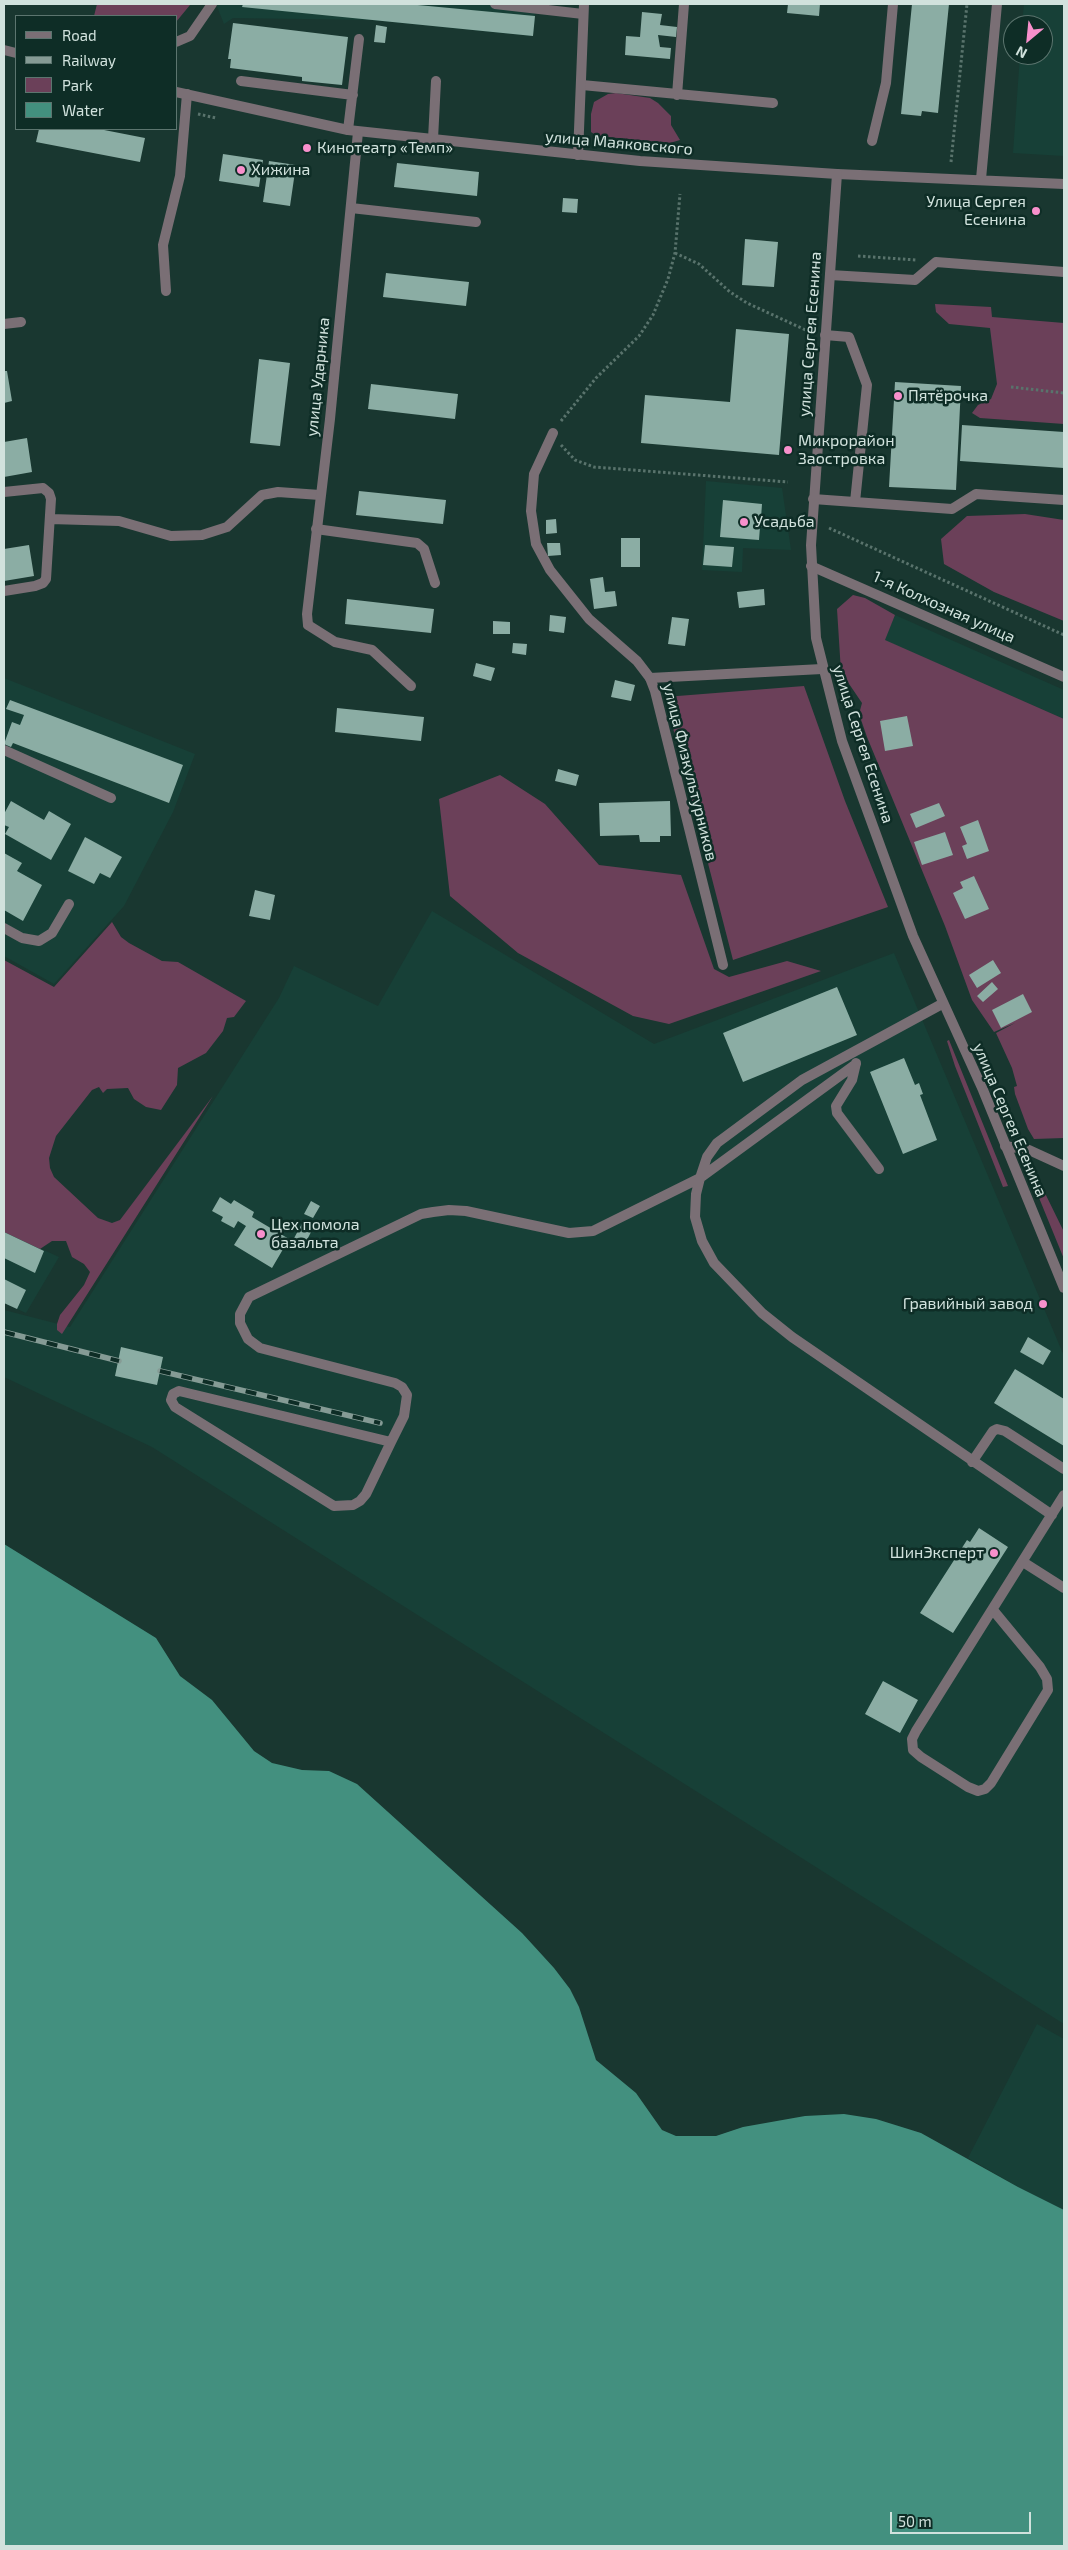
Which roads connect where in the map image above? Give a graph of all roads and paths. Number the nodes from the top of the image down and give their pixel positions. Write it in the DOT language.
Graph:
graph roads {
  1 [pos="496,4"];
  2 [pos="684,4"];
  3 [pos="893,4"];
  4 [pos="967,4"];
  5 [pos="996,4"];
  6 [pos="524,5"];
  7 [pos="209,6"];
  8 [pos="584,9"];
  9 [pos="359,39"];
  10 [pos="178,41"];
  11 [pos="241,81"];
  12 [pos="436,81"];
  13 [pos="582,85"];
  14 [pos="178,92"];
  15 [pos="187,94"];
  16 [pos="353,95"];
  17 [pos="678,95"];
  18 [pos="773,103"];
  19 [pos="353,131"];
  20 [pos="433,139"];
  21 [pos="872,141"];
  22 [pos="578,155"];
  23 [pos="951,162"];
  24 [pos="837,174"];
  25 [pos="981,179"];
  26 [pos="1064,184"];
  27 [pos="680,194"];
  28 [pos="351,208"];
  29 [pos="476,222"];
  30 [pos="675,253"];
  31 [pos="858,256"];
  32 [pos="936,262"];
  33 [pos="1064,272"];
  34 [pos="830,275"];
  35 [pos="166,291"];
  36 [pos="21,322"];
  37 [pos="4,324"];
  38 [pos="810,332"];
  39 [pos="826,335"];
  40 [pos="1011,387"];
  41 [pos="1064,393"];
  42 [pos="553,432"];
  43 [pos="788,482"];
  44 [pos="4,492"];
  45 [pos="320,495"];
  46 [pos="813,498"];
  47 [pos="1064,500"];
  48 [pos="855,502"];
  49 [pos="50,518"];
  50 [pos="829,528"];
  51 [pos="316,529"];
  52 [pos="811,566"];
  53 [pos="435,583"];
  54 [pos="4,591"];
  55 [pos="1064,635"];
  56 [pos="822,669"];
  57 [pos="1064,677"];
  58 [pos="650,678"];
  59 [pos="411,686"];
  60 [pos="4,750"];
  61 [pos="111,798"];
  62 [pos="69,904"];
  63 [pos="4,928"];
  64 [pos="723,965"];
  65 [pos="942,1004"];
  66 [pos="855,1052"];
  67 [pos="856,1064"];
  68 [pos="1006,1146"];
  69 [pos="1064,1166"];
  70 [pos="879,1169"];
  71 [pos="700,1178"];
  72 [pos="1064,1288"];
  73 [pos="391,1442"];
  74 [pos="972,1462"];
  75 [pos="1064,1469"];
  76 [pos="1064,1495"];
  77 [pos="1052,1515"];
  78 [pos="1023,1562"];
  79 [pos="1064,1588"];
  80 [pos="993,1610"];
  1 -- 6 [label="street"];
  2 -- 17 [label="street"];
  3 -- 21 [label="street"];
  4 -- 23 [label="path"];
  5 -- 25 [label="street"];
  6 -- 8 [label="street"];
  7 -- 10 [label="street"];
  8 -- 13 [label="street"];
  9 -- 16 [label="street, улица Ударника"];
  11 -- 16 [label="street"];
  12 -- 20 [label="street"];
  13 -- 17 [label="street"];
  13 -- 22 [label="street"];
  14 -- 15 [label="street, улица Маяковского"];
  15 -- 19 [label="street, улица Маяковского"];
  15 -- 35 [label="street"];
  16 -- 19 [label="street, улица Ударника"];
  17 -- 18 [label="street"];
  19 -- 20 [label="street, улица Маяковского"];
  19 -- 28 [label="street, улица Ударника"];
  20 -- 22 [label="street, улица Маяковского"];
  22 -- 24 [label="street, улица Маяковского"];
  24 -- 25 [label="street, улица Маяковского"];
  24 -- 34 [label="street, улица Сергея Есенина"];
  25 -- 26 [label="street, улица Маяковского"];
  27 -- 30 [label="path"];
  28 -- 29 [label="street"];
  28 -- 45 [label="street, улица Ударника"];
  30 -- 38 [label="path"];
  30 -- 42 [label="path"];
  31 -- 32 [label="path"];
  32 -- 33 [label="street"];
  32 -- 34 [label="street"];
  34 -- 39 [label="street, улица Сергея Есенина"];
  36 -- 37 [label="street"];
  39 -- 46 [label="street, улица Сергея Есенина"];
  39 -- 48 [label="street"];
  40 -- 41 [label="path"];
  42 -- 43 [label="path"];
  42 -- 58 [label="street, улица Физкультурников"];
  44 -- 49 [label="street"];
  45 -- 49 [label="street"];
  45 -- 51 [label="street, улица Ударника"];
  46 -- 48 [label="street"];
  46 -- 52 [label="street, улица Сергея Есенина"];
  47 -- 48 [label="street"];
  49 -- 54 [label="street"];
  50 -- 55 [label="path"];
  51 -- 53 [label="street"];
  51 -- 59 [label="street, улица Ударника"];
  52 -- 56 [label="street, улица Сергея Есенина"];
  52 -- 57 [label="street, 1-я Колхозная улица"];
  56 -- 58 [label="street"];
  56 -- 65 [label="street, улица Сергея Есенина"];
  58 -- 64 [label="street, улица Физкультурников"];
  60 -- 61 [label="street"];
  62 -- 63 [label="street"];
  65 -- 66 [label="street"];
  65 -- 68 [label="street, улица Сергея Есенина"];
  66 -- 67 [label="street"];
  66 -- 71 [label="street"];
  67 -- 70 [label="street"];
  67 -- 71 [label="street"];
  68 -- 69 [label="street"];
  68 -- 72 [label="street, улица Сергея Есенина"];
  71 -- 73 [label="street"];
  71 -- 74 [label="street"];
  73 -- 73 [label="street"];
  74 -- 75 [label="street"];
  74 -- 77 [label="street"];
  76 -- 77 [label="street"];
  77 -- 78 [label="street"];
  78 -- 79 [label="street"];
  78 -- 80 [label="street"];
  80 -- 80 [label="street"];
}
